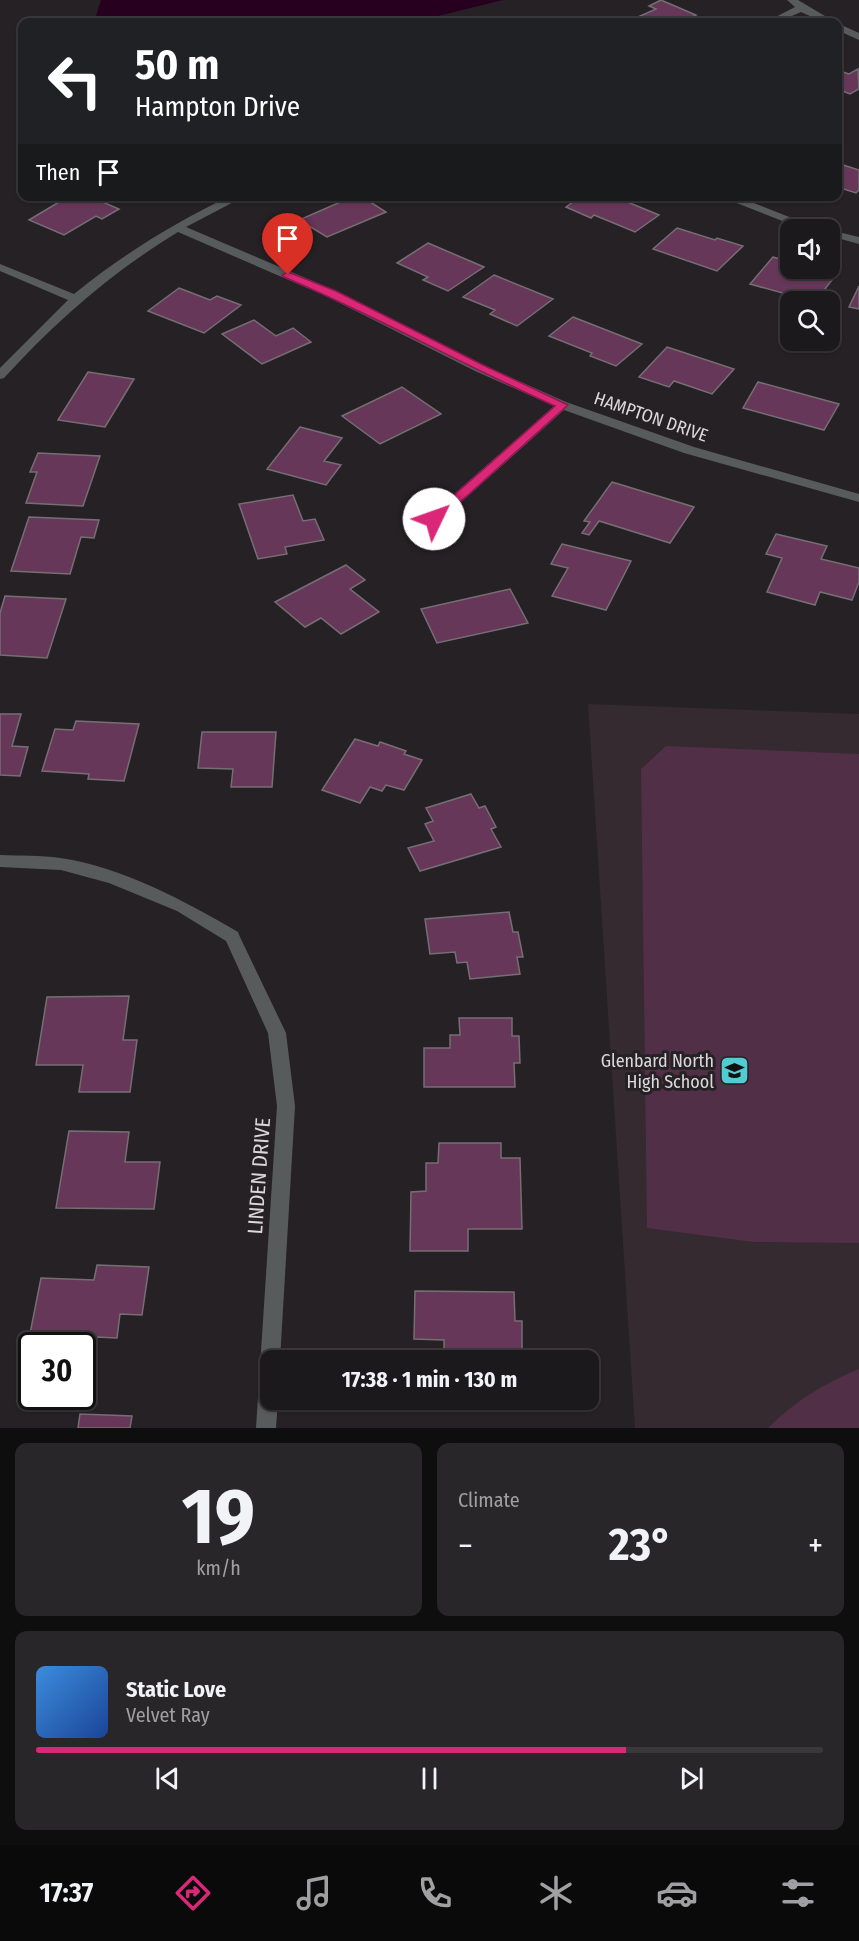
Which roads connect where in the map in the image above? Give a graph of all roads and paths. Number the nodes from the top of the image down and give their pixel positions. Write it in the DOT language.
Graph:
graph roads {
  1 [pos="792,0"];
  2 [pos="801,8"];
  3 [pos="780,18"];
  4 [pos="822,18"];
  5 [pos="842,28"];
  6 [pos="859,37"];
  7 [pos="230,201"];
  8 [pos="738,201"];
  9 [pos="788,219"];
  10 [pos="178,228"];
  11 [pos="840,236"];
  12 [pos="859,241"];
  13 [pos="0,267"];
  14 [pos="75,299"];
  15 [pos="0,375"];
  16 [pos="562,405"];
  17 [pos="859,498"];
  18 [pos="434,519"];
  19 [pos="0,861"];
  20 [pos="266,1428"];
  1 -- 2 [label="street"];
  2 -- 3 [label="street"];
  2 -- 4 [label="street"];
  5 -- 6 [label="street"];
  7 -- 10 [label="street"];
  8 -- 9 [label="street"];
  10 -- 14 [label="street"];
  10 -- 16 [label="street, HAMPTON DRIVE"];
  11 -- 12 [label="street"];
  13 -- 14 [label="street"];
  14 -- 15 [label="street"];
  16 -- 17 [label="street, HAMPTON DRIVE"];
  16 -- 18 [label="street"];
  19 -- 20 [label="street, LINDEN DRIVE"];
}
